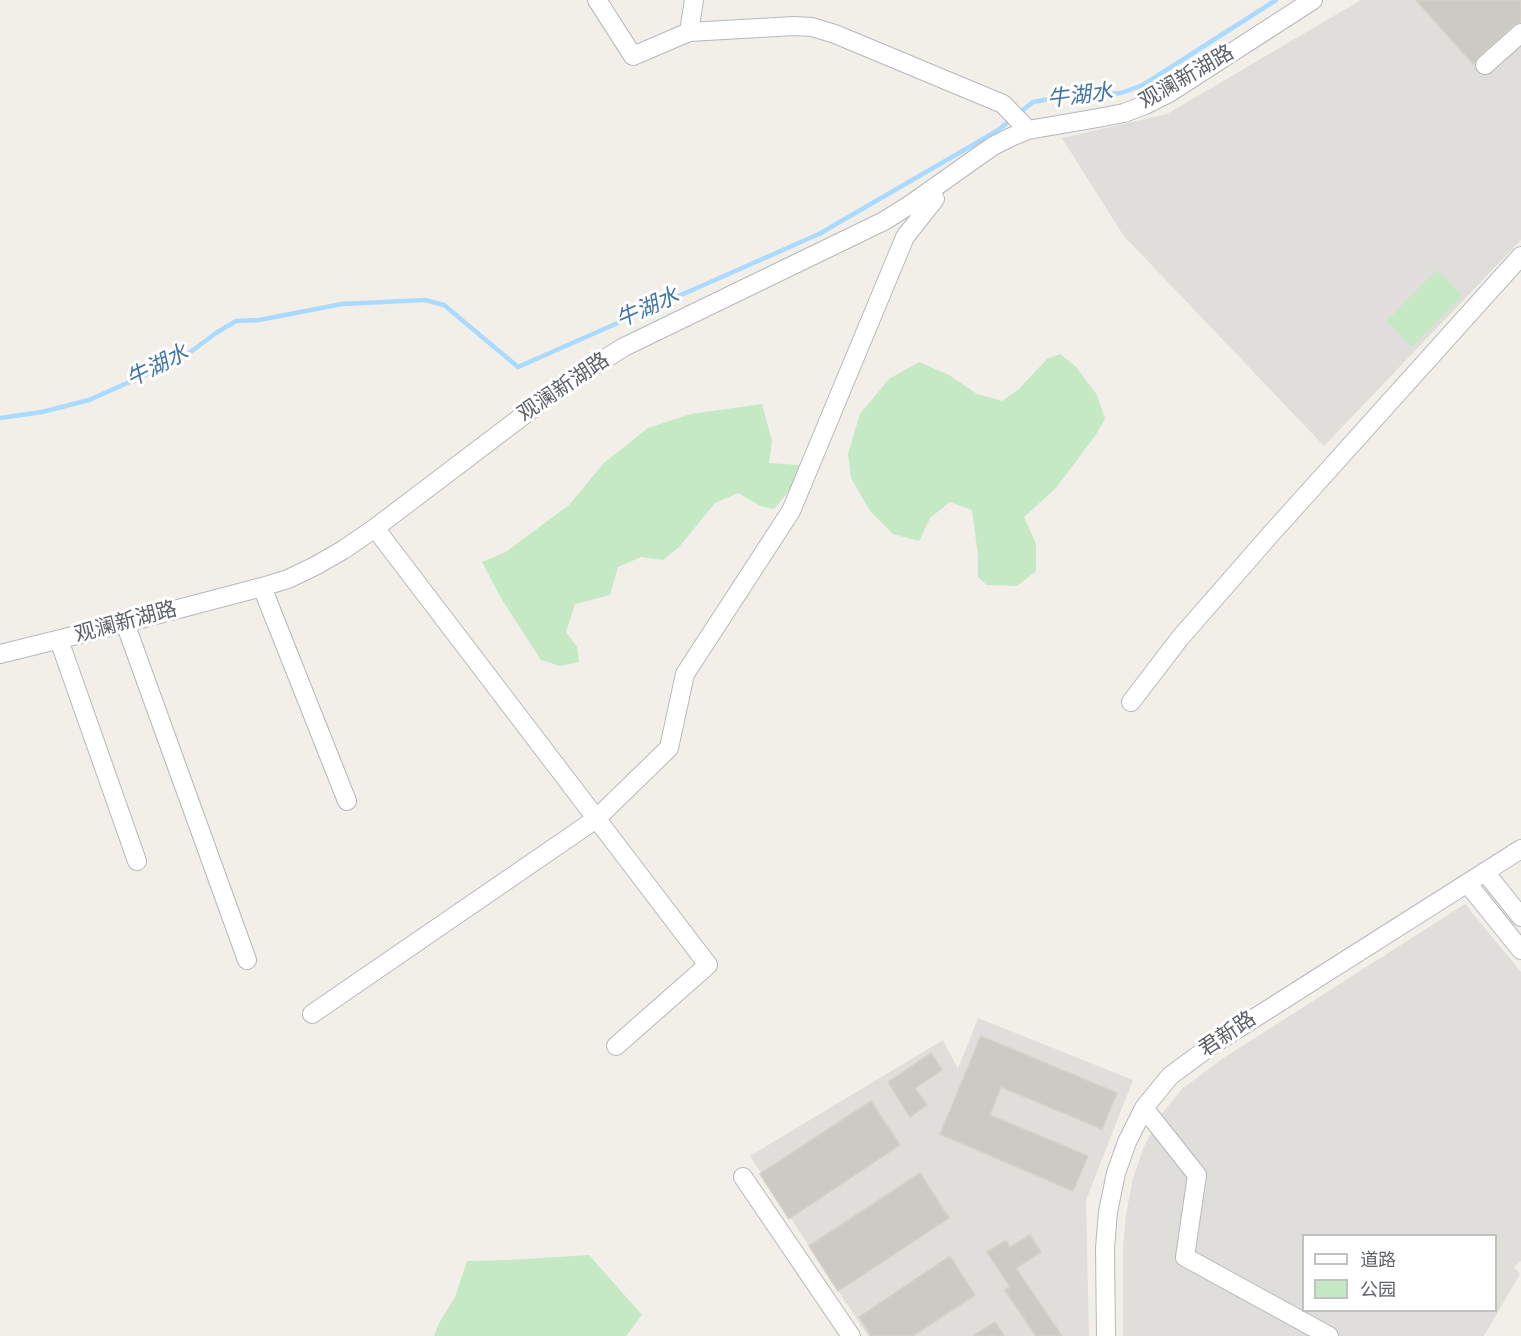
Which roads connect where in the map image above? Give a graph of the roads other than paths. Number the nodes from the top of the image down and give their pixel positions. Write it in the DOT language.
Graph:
graph roads {
  1 [pos="597,0"];
  2 [pos="694,0"];
  3 [pos="1313,0"];
  4 [pos="689,32"];
  5 [pos="1521,33"];
  6 [pos="1485,65"];
  7 [pos="1024,127"];
  8 [pos="935,199"];
  9 [pos="1521,256"];
  10 [pos="375,528"];
  11 [pos="262,587"];
  12 [pos="125,623"];
  13 [pos="59,640"];
  14 [pos="0,654"];
  15 [pos="1131,702"];
  16 [pos="347,801"];
  17 [pos="596,819"];
  18 [pos="1521,849"];
  19 [pos="136,861"];
  20 [pos="1485,872"];
  21 [pos="1467,883"];
  22 [pos="1521,917"];
  23 [pos="1521,950"];
  24 [pos="248,960"];
  25 [pos="312,1014"];
  26 [pos="616,1046"];
  27 [pos="1144,1108"];
  28 [pos="743,1177"];
  29 [pos="851,1336"];
  30 [pos="1106,1336"];
  31 [pos="1329,1336"];
  1 -- 4 [label="street"];
  2 -- 4 [label="street"];
  3 -- 7 [label="street, 观澜新湖路"];
  4 -- 7 [label="street"];
  5 -- 6 [label="street"];
  7 -- 10 [label="street, 观澜新湖路"];
  8 -- 17 [label="street"];
  9 -- 15 [label="street"];
  10 -- 11 [label="street, 观澜新湖路"];
  10 -- 17 [label="street"];
  11 -- 12 [label="street, 观澜新湖路"];
  11 -- 16 [label="street"];
  12 -- 13 [label="street, 观澜新湖路"];
  12 -- 24 [label="street"];
  13 -- 14 [label="street, 观澜新湖路"];
  13 -- 19 [label="street"];
  17 -- 25 [label="street"];
  17 -- 26 [label="street"];
  18 -- 20 [label="street, 君新路"];
  20 -- 21 [label="street, 君新路"];
  20 -- 22 [label="street"];
  21 -- 23 [label="street"];
  21 -- 27 [label="street, 君新路"];
  27 -- 30 [label="street, 君新路"];
  27 -- 31 [label="street"];
  28 -- 29 [label="street"];
}
